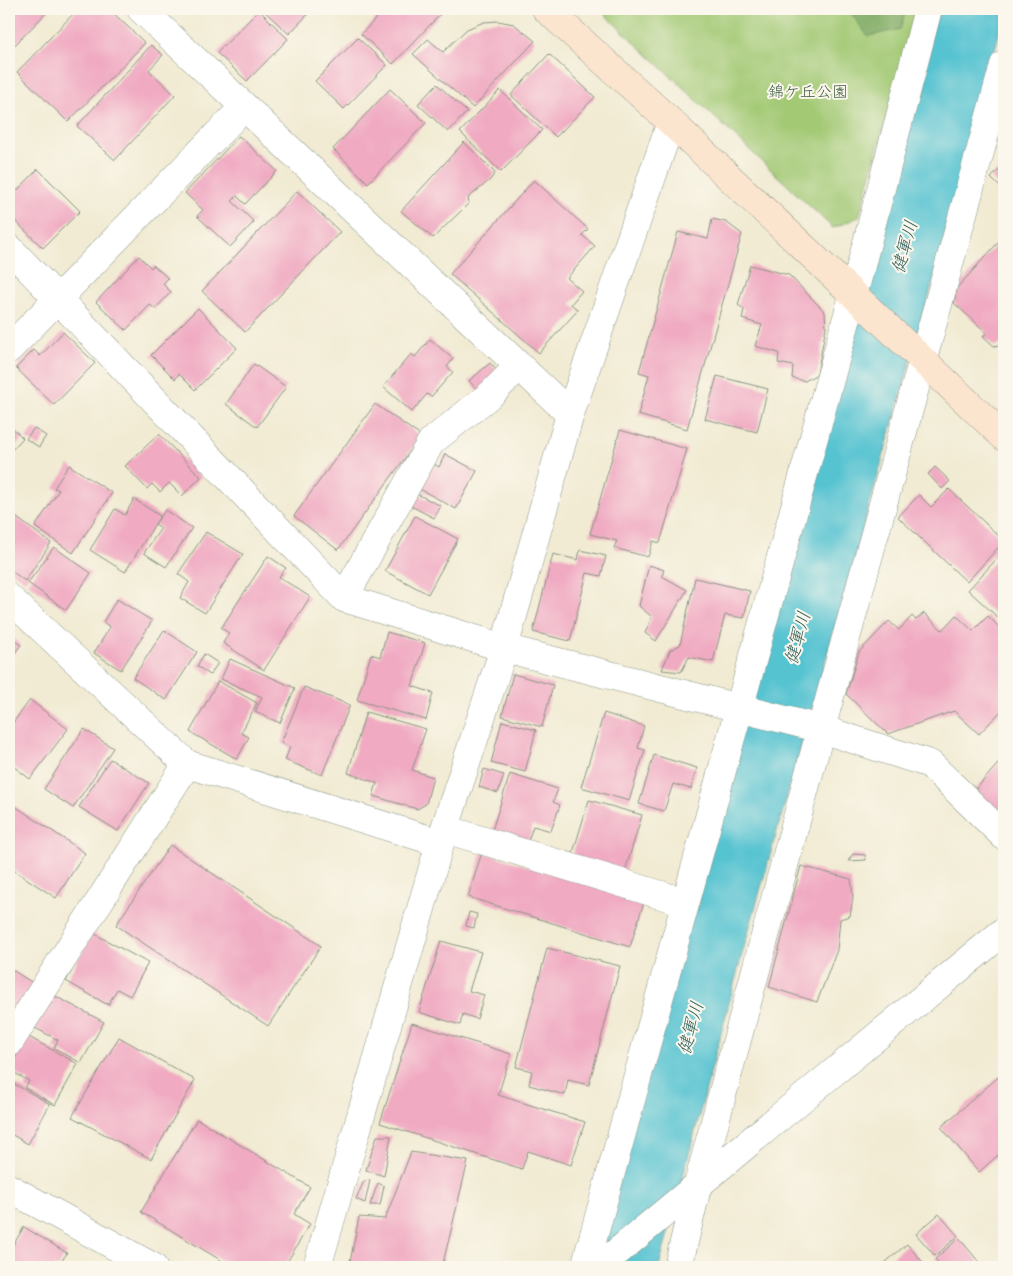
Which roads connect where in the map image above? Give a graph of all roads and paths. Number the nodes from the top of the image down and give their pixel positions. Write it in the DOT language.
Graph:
graph roads {
  1 [pos="141,9"];
  2 [pos="546,9"];
  3 [pos="928,9"];
  4 [pos="1004,65"];
  5 [pos="244,107"];
  6 [pos="671,122"];
  7 [pos="9,248"];
  8 [pos="853,296"];
  9 [pos="59,299"];
  10 [pos="9,350"];
  11 [pos="922,361"];
  12 [pos="519,366"];
  13 [pos="570,414"];
  14 [pos="1004,437"];
  15 [pos="9,598"];
  16 [pos="344,598"];
  17 [pos="504,648"];
  18 [pos="737,708"];
  19 [pos="821,729"];
  20 [pos="187,764"];
  21 [pos="443,836"];
  22 [pos="1004,836"];
  23 [pos="684,902"];
  24 [pos="1004,931"];
  25 [pos="9,1043"];
  26 [pos="9,1188"];
  27 [pos="697,1188"];
  28 [pos="153,1267"];
  29 [pos="317,1267"];
  30 [pos="585,1267"];
  31 [pos="599,1267"];
  32 [pos="678,1267"];
  1 -- 5 [label="street"];
  2 -- 6 [label="street"];
  3 -- 8 [label="street"];
  4 -- 11 [label="street"];
  5 -- 9 [label="street"];
  5 -- 12 [label="street"];
  6 -- 8 [label="street"];
  6 -- 13 [label="street"];
  7 -- 9 [label="street"];
  8 -- 11 [label="street"];
  8 -- 18 [label="street"];
  9 -- 10 [label="street"];
  9 -- 16 [label="street"];
  11 -- 14 [label="street"];
  11 -- 19 [label="street"];
  12 -- 13 [label="street"];
  12 -- 16 [label="street"];
  13 -- 17 [label="street"];
  15 -- 20 [label="street"];
  16 -- 17 [label="street"];
  17 -- 18 [label="street"];
  17 -- 21 [label="street"];
  18 -- 19 [label="street"];
  18 -- 23 [label="street"];
  19 -- 22 [label="street"];
  19 -- 27 [label="street"];
  20 -- 21 [label="street"];
  20 -- 25 [label="street"];
  21 -- 23 [label="street"];
  21 -- 29 [label="street"];
  23 -- 30 [label="street"];
  24 -- 27 [label="street"];
  26 -- 28 [label="street"];
  27 -- 31 [label="street"];
  27 -- 32 [label="street"];
}
